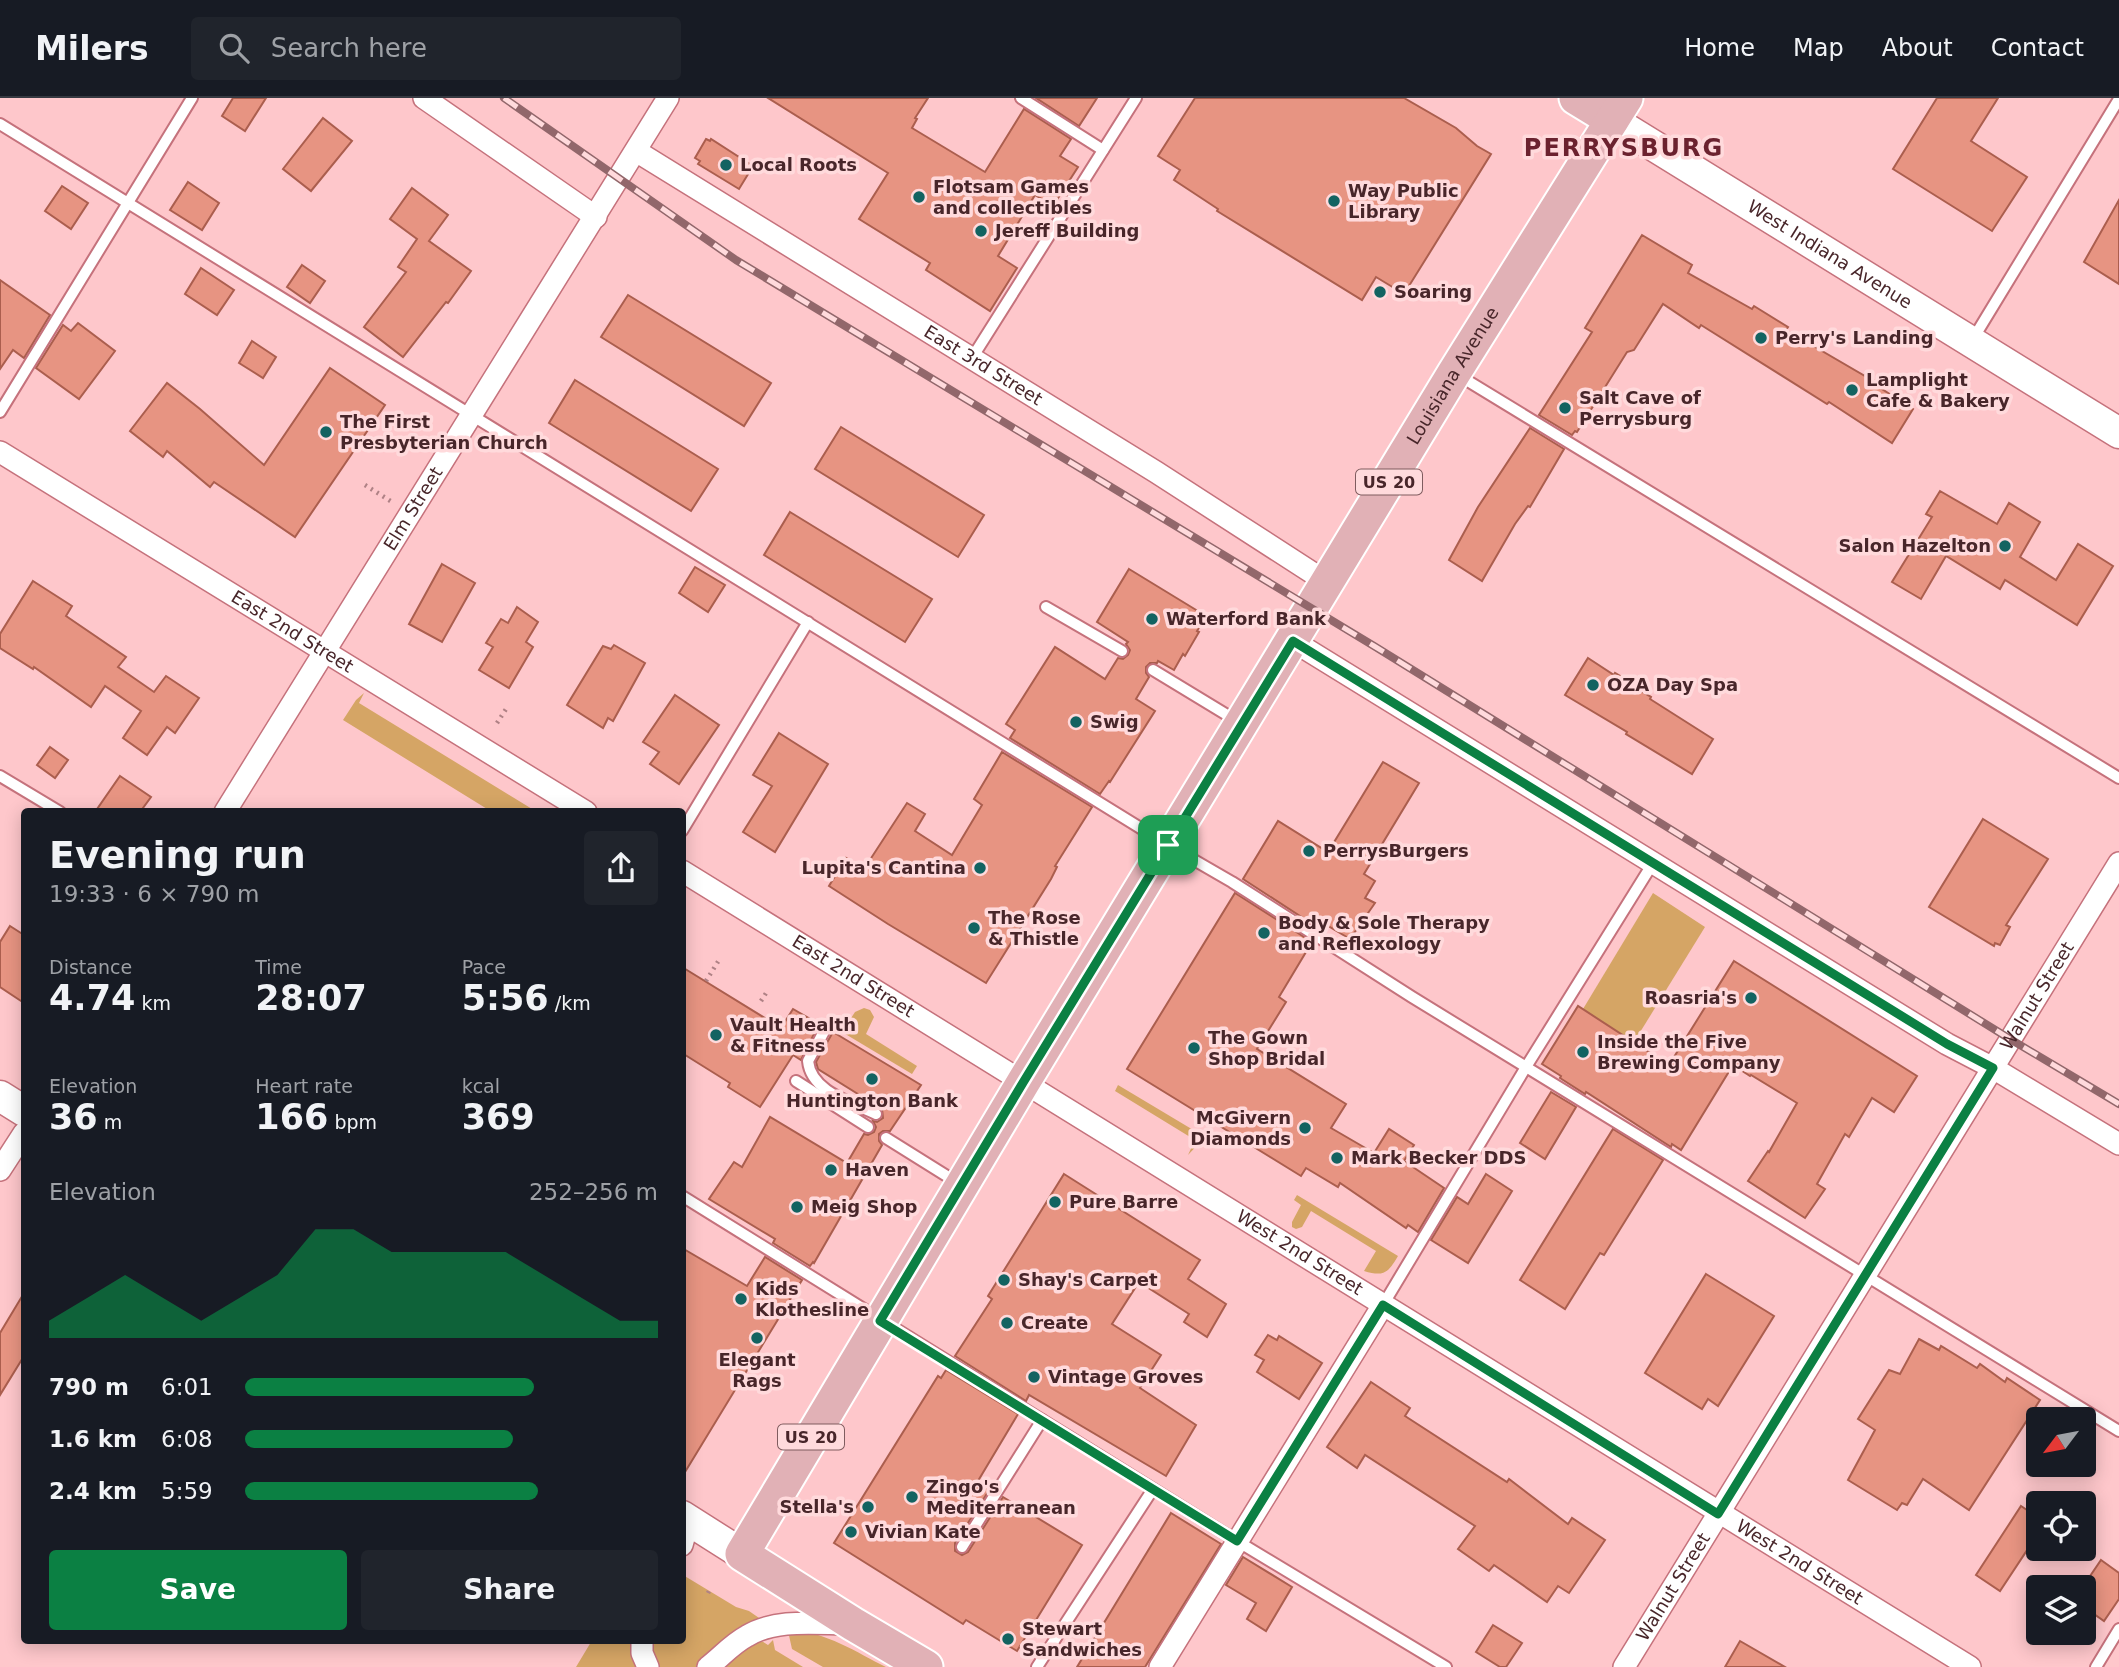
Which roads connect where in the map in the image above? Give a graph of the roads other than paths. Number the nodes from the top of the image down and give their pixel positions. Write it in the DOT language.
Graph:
graph roads {
  1 [pos="192,98"];
  2 [pos="424,98"];
  3 [pos="668,98"];
  4 [pos="1021,98"];
  5 [pos="1136,98"];
  6 [pos="1576,98"];
  7 [pos="2119,99"];
  8 [pos="1619,109"];
  9 [pos="0,124"];
  10 [pos="1103,150"];
  11 [pos="636,152"];
  12 [pos="127,203"];
  13 [pos="596,217"];
  14 [pos="1971,342"];
  15 [pos="972,358"];
  16 [pos="1454,373"];
  17 [pos="0,412"];
  18 [pos="473,414"];
  19 [pos="2119,433"];
  20 [pos="0,452"];
  21 [pos="1328,583"];
  22 [pos="1046,607"];
  23 [pos="808,622"];
  24 [pos="1293,641"];
  25 [pos="1122,651"];
  26 [pos="325,652"];
  27 [pos="1153,670"];
  28 [pos="1242,724"];
  29 [pos="0,776"];
  30 [pos="2119,778"];
  31 [pos="53,808"];
  32 [pos="228,808"];
  33 [pos="579,808"];
  34 [pos="686,824"];
  35 [pos="1168,845"];
  36 [pos="1653,863"];
  37 [pos="2119,863"];
  38 [pos="686,873"];
  39 [pos="827,1026"];
  40 [pos="1526,1067"];
  41 [pos="1993,1068"];
  42 [pos="796,1081"];
  43 [pos="1024,1081"];
  44 [pos="0,1096"];
  45 [pos="21,1109"];
  46 [pos="876,1114"];
  47 [pos="868,1127"];
  48 [pos="21,1137"];
  49 [pos="886,1138"];
  50 [pos="2119,1144"];
  51 [pos="0,1170"];
  52 [pos="961,1185"];
  53 [pos="686,1199"];
  54 [pos="1865,1276"];
  55 [pos="1383,1305"];
  56 [pos="880,1321"];
  57 [pos="1042,1420"];
  58 [pos="2119,1431"];
  59 [pos="1153,1489"];
  60 [pos="1718,1514"];
  61 [pos="686,1527"];
  62 [pos="1237,1541"];
  63 [pos="962,1547"];
  64 [pos="742,1554"];
  65 [pos="853,1624"];
  66 [pos="2119,1629"];
  67 [pos="642,1644"];
  68 [pos="648,1667"];
  69 [pos="708,1667"];
  70 [pos="926,1667"];
  71 [pos="1037,1667"];
  72 [pos="1160,1667"];
  73 [pos="1446,1667"];
  74 [pos="1624,1667"];
  75 [pos="1970,1667"];
  76 [pos="2096,1667"];
  1 -- 12 [label="lane"];
  2 -- 13 [label="street"];
  3 -- 11 [label="street, Elm Street"];
  4 -- 10 [label="lane"];
  5 -- 10 [label="lane"];
  6 -- 8 [label="main road"];
  7 -- 14 [label="lane"];
  8 -- 14 [label="main road, West Indiana Avenue"];
  8 -- 16 [label="main road, Louisiana Avenue / US 20"];
  9 -- 12 [label="lane"];
  10 -- 15 [label="lane"];
  11 -- 13 [label="street, Elm Street"];
  11 -- 15 [label="street, East 3rd Street"];
  12 -- 17 [label="lane"];
  12 -- 18 [label="lane"];
  13 -- 18 [label="street, Elm Street"];
  14 -- 19 [label="main road, West Indiana Avenue"];
  15 -- 21 [label="street, East 3rd Street"];
  16 -- 21 [label="main road, Louisiana Avenue / US 20"];
  16 -- 30 [label="lane"];
  18 -- 23 [label="lane"];
  18 -- 26 [label="street, Elm Street"];
  20 -- 26 [label="street, East 2nd Street"];
  21 -- 24 [label="main road, Louisiana Avenue / US 20"];
  22 -- 25 [label="lane"];
  23 -- 34 [label="lane"];
  23 -- 35 [label="lane"];
  24 -- 28 [label="main road, Louisiana Avenue / US 20"];
  24 -- 36 [label="street"];
  26 -- 32 [label="street, Elm Street"];
  26 -- 33 [label="street, East 2nd Street"];
  27 -- 28 [label="lane"];
  28 -- 35 [label="main road, Louisiana Avenue / US 20"];
  29 -- 31 [label="lane"];
  35 -- 40 [label="lane"];
  35 -- 43 [label="main road, Louisiana Avenue / US 20"];
  36 -- 40 [label="lane"];
  36 -- 41 [label="street"];
  37 -- 41 [label="street, Walnut Street"];
  38 -- 43 [label="street, East 2nd Street"];
  39 -- 46 [label="lane"];
  40 -- 54 [label="lane"];
  40 -- 55 [label="lane"];
  41 -- 50 [label="street"];
  41 -- 54 [label="street, Walnut Street"];
  42 -- 47 [label="lane"];
  43 -- 52 [label="main road, Louisiana Avenue / US 20"];
  43 -- 55 [label="street, West 2nd Street"];
  44 -- 45 [label="main road"];
  48 -- 51 [label="street"];
  49 -- 52 [label="lane"];
  52 -- 56 [label="main road, Louisiana Avenue / US 20"];
  53 -- 56 [label="lane"];
  54 -- 58 [label="lane"];
  54 -- 60 [label="street, Walnut Street"];
  55 -- 60 [label="street, West 2nd Street"];
  55 -- 62 [label="street"];
  56 -- 57 [label="lane"];
  56 -- 64 [label="main road, Louisiana Avenue / US 20"];
  57 -- 59 [label="lane"];
  57 -- 63 [label="lane"];
  59 -- 62 [label="lane"];
  59 -- 71 [label="lane"];
  60 -- 74 [label="street, Walnut Street"];
  60 -- 75 [label="street, West 2nd Street"];
  61 -- 64 [label="main road"];
  62 -- 72 [label="street"];
  62 -- 73 [label="lane"];
  64 -- 65 [label="main road"];
  65 -- 69 [label="street"];
  65 -- 70 [label="main road"];
  66 -- 76 [label="lane"];
  67 -- 68 [label="street"];
}
